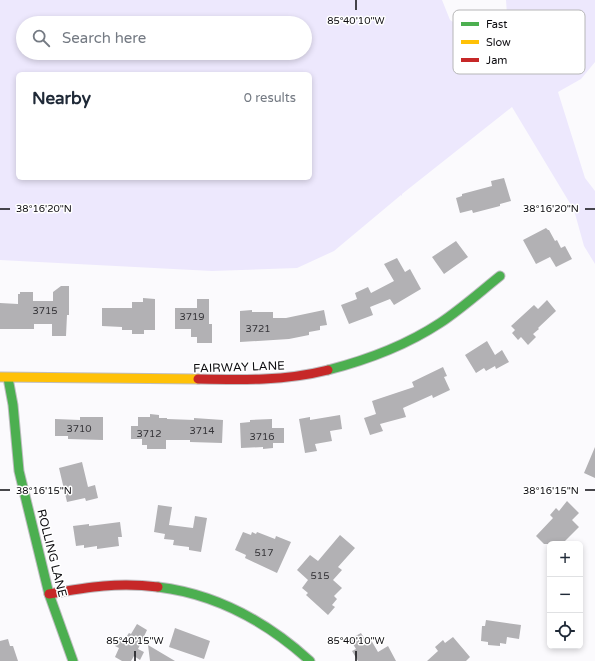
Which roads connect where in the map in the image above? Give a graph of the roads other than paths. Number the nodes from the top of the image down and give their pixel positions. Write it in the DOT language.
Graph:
graph roads {
  1 [pos="500,276"];
  2 [pos="4,377"];
  3 [pos="49,594"];
  4 [pos="73,661"];
  5 [pos="310,661"];
  1 -- 2 [label="street, FAIRWAY LANE"];
  2 -- 3 [label="street, ROLLING LANE"];
  3 -- 4 [label="street, ROLLING LANE"];
  3 -- 5 [label="street"];
}
